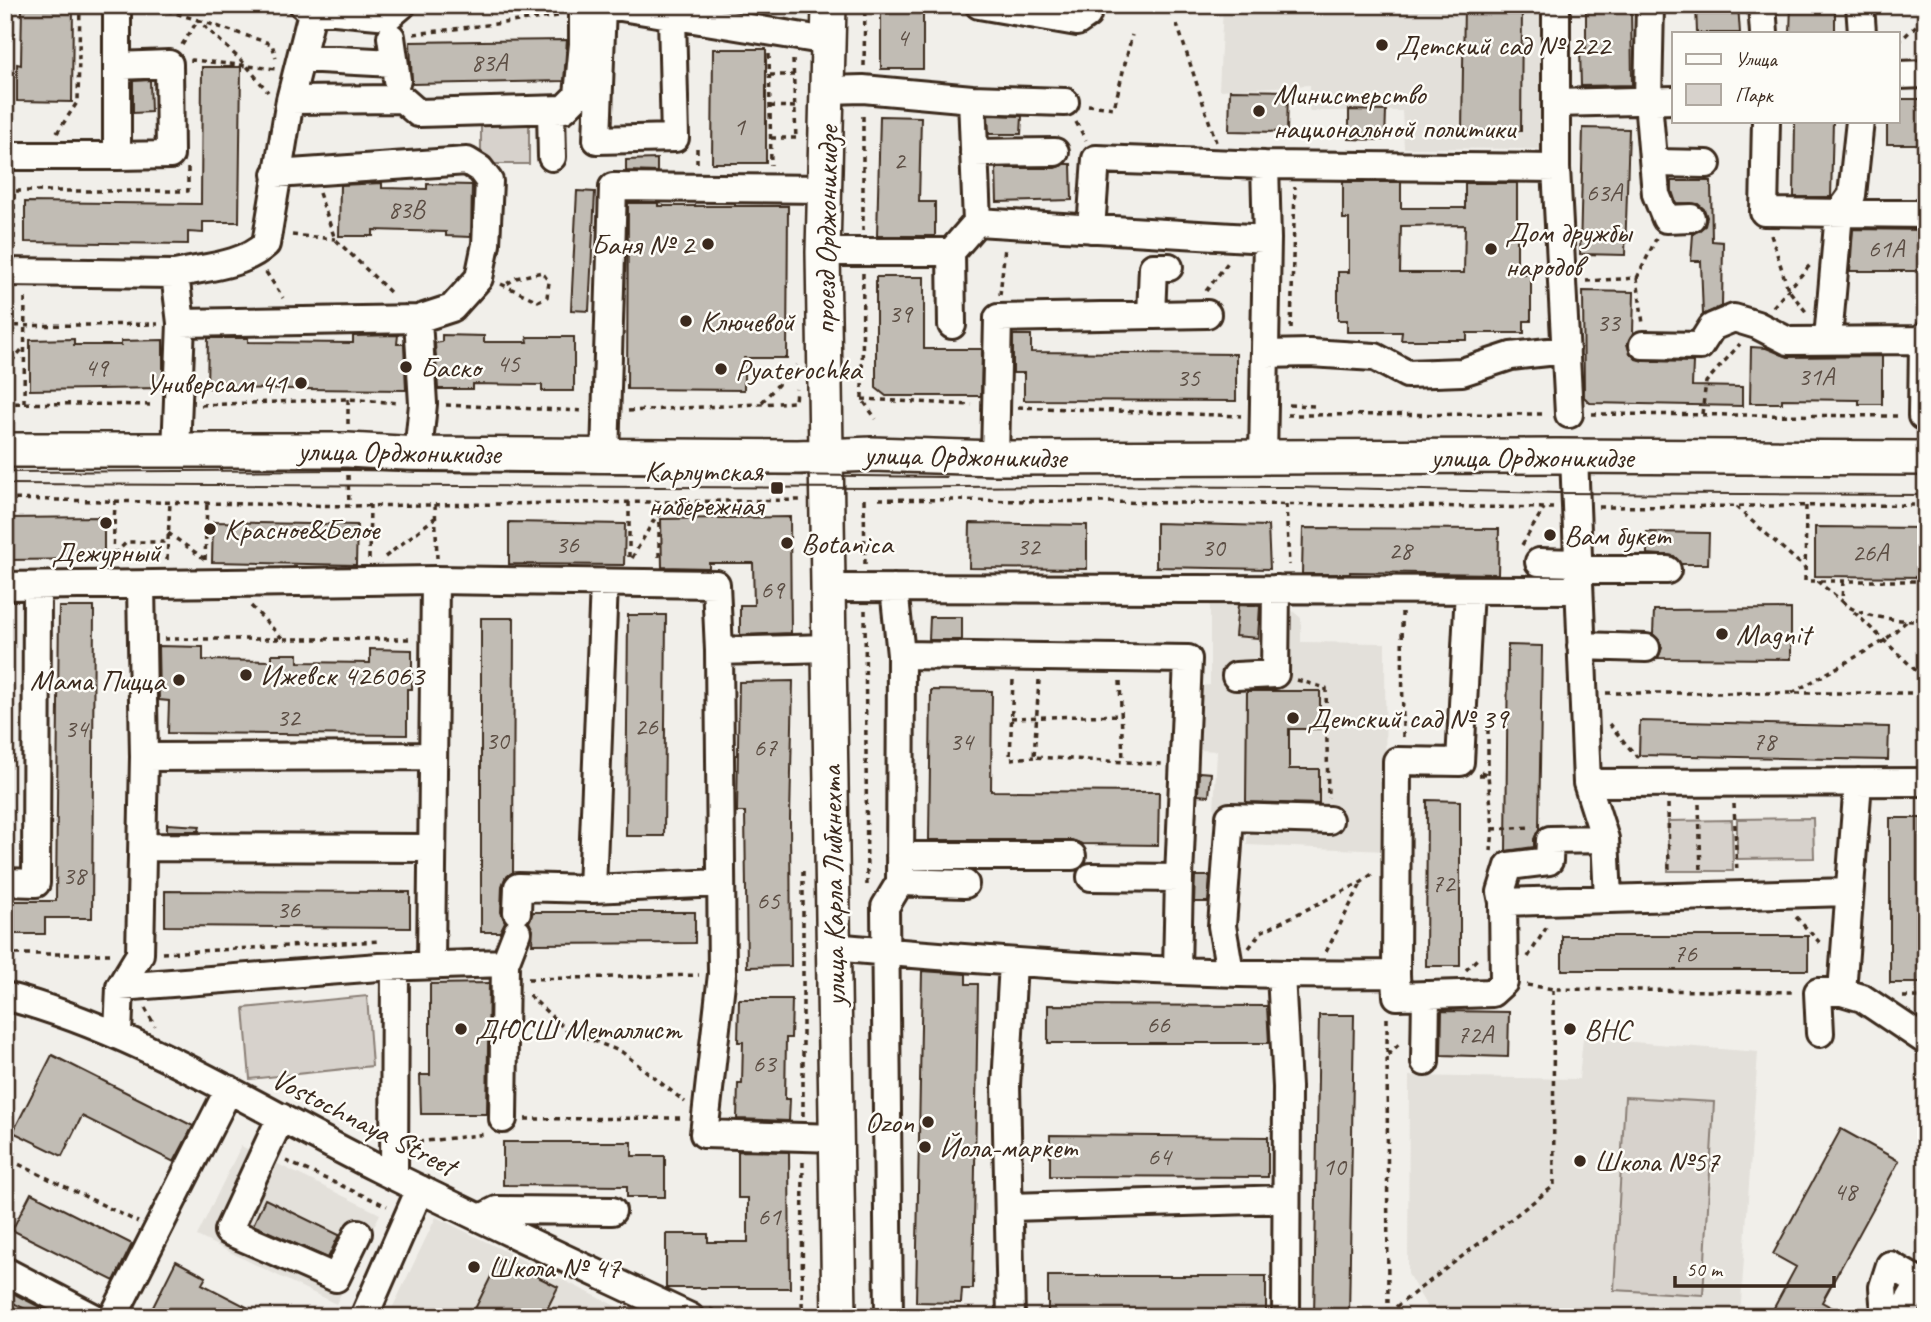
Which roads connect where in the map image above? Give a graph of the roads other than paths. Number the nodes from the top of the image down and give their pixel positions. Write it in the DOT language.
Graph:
graph roads {
  1 [pos="117,5"];
  2 [pos="402,5"];
  3 [pos="602,5"];
  4 [pos="609,5"];
  5 [pos="829,5"];
  6 [pos="979,5"];
  7 [pos="1089,5"];
  8 [pos="1556,5"];
  9 [pos="1650,5"];
  10 [pos="1762,5"];
  11 [pos="1860,5"];
  12 [pos="308,7"];
  13 [pos="577,10"];
  14 [pos="710,14"];
  15 [pos="672,16"];
  16 [pos="1763,32"];
  17 [pos="1862,32"];
  18 [pos="828,41"];
  19 [pos="301,58"];
  20 [pos="117,66"];
  21 [pos="1926,74"];
  22 [pos="1899,75"];
  23 [pos="827,90"];
  24 [pos="402,99"];
  25 [pos="972,99"];
  26 [pos="1661,101"];
  27 [pos="1065,102"];
  28 [pos="1556,103"];
  29 [pos="288,108"];
  30 [pos="551,110"];
  31 [pos="1766,122"];
  32 [pos="1860,122"];
  33 [pos="1055,152"];
  34 [pos="974,153"];
  35 [pos="5,156"];
  36 [pos="117,156"];
  37 [pos="552,157"];
  38 [pos="1655,163"];
  39 [pos="1707,164"];
  40 [pos="1265,165"];
  41 [pos="1556,168"];
  42 [pos="276,174"];
  43 [pos="825,189"];
  44 [pos="1839,213"];
  45 [pos="1926,214"];
  46 [pos="1678,218"];
  47 [pos="977,222"];
  48 [pos="1091,229"];
  49 [pos="1258,238"];
  50 [pos="823,252"];
  51 [pos="951,252"];
  52 [pos="1169,267"];
  53 [pos="15,272"];
  54 [pos="175,274"];
  55 [pos="1200,314"];
  56 [pos="1151,315"];
  57 [pos="418,319"];
  58 [pos="181,323"];
  59 [pos="952,325"];
  60 [pos="1924,338"];
  61 [pos="1828,339"];
  62 [pos="1643,345"];
  63 [pos="1566,350"];
  64 [pos="1278,353"];
  65 [pos="1569,414"];
  66 [pos="1922,416"];
  67 [pos="5,450"];
  68 [pos="176,451"];
  69 [pos="418,454"];
  70 [pos="826,455"];
  71 [pos="605,456"];
  72 [pos="1574,456"];
  73 [pos="995,458"];
  74 [pos="1263,458"];
  75 [pos="1926,458"];
  76 [pos="1539,562"];
  77 [pos="1667,570"];
  78 [pos="1579,574"];
  79 [pos="436,580"];
  80 [pos="604,583"];
  81 [pos="153,584"];
  82 [pos="5,586"];
  83 [pos="37,586"];
  84 [pos="828,588"];
  85 [pos="894,588"];
  86 [pos="1283,589"];
  87 [pos="1469,590"];
  88 [pos="1581,646"];
  89 [pos="829,648"];
  90 [pos="1646,648"];
  91 [pos="719,651"];
  92 [pos="901,655"];
  93 [pos="1236,676"];
  94 [pos="433,756"];
  95 [pos="144,757"];
  96 [pos="1858,782"];
  97 [pos="1926,782"];
  98 [pos="1587,783"];
  99 [pos="1329,820"];
  100 [pos="1605,839"];
  101 [pos="143,847"];
  102 [pos="432,848"];
  103 [pos="1072,856"];
  104 [pos="900,869"];
  105 [pos="1091,877"];
  106 [pos="1179,878"];
  107 [pos="5,882"];
  108 [pos="720,883"];
  109 [pos="965,884"];
  110 [pos="592,889"];
  111 [pos="1848,892"];
  112 [pos="1608,897"];
  113 [pos="1503,902"];
  114 [pos="834,947"];
  115 [pos="886,952"];
  116 [pos="1013,963"];
  117 [pos="431,965"];
  118 [pos="395,966"];
  119 [pos="1177,970"];
  120 [pos="1230,972"];
  121 [pos="507,974"];
  122 [pos="1281,974"];
  123 [pos="1392,974"];
  124 [pos="120,986"];
  125 [pos="1830,992"];
  126 [pos="1426,995"];
  127 [pos="5,996"];
  128 [pos="1820,1033"];
  129 [pos="118,1034"];
  130 [pos="1926,1041"];
  131 [pos="1425,1062"];
  132 [pos="229,1089"];
  133 [pos="281,1117"];
  134 [pos="503,1119"];
  135 [pos="836,1138"];
  136 [pos="394,1176"];
  137 [pos="420,1189"];
  138 [pos="1285,1199"];
  139 [pos="1010,1207"];
  140 [pos="612,1212"];
  141 [pos="481,1217"];
  142 [pos="358,1233"];
  143 [pos="5,1270"];
  144 [pos="93,1317"];
  145 [pos="113,1317"];
  146 [pos="364,1317"];
  147 [pos="690,1317"];
  148 [pos="839,1317"];
  149 [pos="889,1317"];
  150 [pos="1011,1317"];
  151 [pos="1286,1317"];
  1 -- 20 [label="street"];
  2 -- 12 [label="street"];
  3 -- 15 [label="street"];
  4 -- 15 [label="street"];
  5 -- 18 [label="main road, проезд Орджоникидзе"];
  6 -- 7 [label="street"];
  8 -- 28 [label="street"];
  9 -- 26 [label="street"];
  10 -- 16 [label="street"];
  11 -- 17 [label="street"];
  12 -- 19 [label="street"];
  13 -- 30 [label="street"];
  14 -- 15 [label="street"];
  14 -- 18 [label="street"];
  18 -- 23 [label="main road, проезд Орджоникидзе"];
  19 -- 24 [label="street"];
  19 -- 29 [label="street"];
  20 -- 36 [label="street"];
  20 -- 36 [label="street"];
  21 -- 22 [label="street"];
  23 -- 25 [label="street"];
  23 -- 43 [label="main road, проезд Орджоникидзе"];
  24 -- 29 [label="street"];
  24 -- 30 [label="street"];
  25 -- 27 [label="street"];
  25 -- 34 [label="street"];
  26 -- 28 [label="street"];
  26 -- 38 [label="street"];
  28 -- 41 [label="street"];
  29 -- 42 [label="street"];
  30 -- 37 [label="street"];
  31 -- 44 [label="street"];
  32 -- 44 [label="street"];
  33 -- 34 [label="street"];
  34 -- 47 [label="street"];
  35 -- 36 [label="street"];
  38 -- 39 [label="street"];
  38 -- 46 [label="street"];
  40 -- 41 [label="street"];
  40 -- 48 [label="street"];
  40 -- 49 [label="street"];
  41 -- 63 [label="street"];
  42 -- 54 [label="street"];
  42 -- 57 [label="street"];
  43 -- 50 [label="main road, проезд Орджоникидзе"];
  43 -- 71 [label="street"];
  44 -- 45 [label="street"];
  44 -- 61 [label="street"];
  47 -- 48 [label="street"];
  47 -- 51 [label="street"];
  48 -- 49 [label="street"];
  49 -- 64 [label="street"];
  50 -- 51 [label="street"];
  50 -- 70 [label="main road, проезд Орджоникидзе"];
  51 -- 59 [label="street"];
  52 -- 56 [label="street"];
  53 -- 54 [label="street"];
  54 -- 58 [label="street"];
  55 -- 56 [label="street"];
  56 -- 73 [label="street"];
  57 -- 58 [label="street"];
  57 -- 69 [label="street"];
  58 -- 68 [label="street"];
  60 -- 61 [label="street"];
  60 -- 66 [label="street"];
  61 -- 62 [label="street"];
  63 -- 64 [label="street"];
  63 -- 65 [label="street"];
  64 -- 74 [label="street"];
  67 -- 68 [label="main road, улица Орджоникидзе"];
  68 -- 69 [label="main road, улица Орджоникидзе"];
  69 -- 71 [label="main road, улица Орджоникидзе"];
  70 -- 71 [label="main road, улица Орджоникидзе"];
  70 -- 73 [label="main road, улица Орджоникидзе"];
  70 -- 84 [label="main road, улица Карла Либкнехта"];
  72 -- 74 [label="main road, улица Орджоникидзе"];
  72 -- 75 [label="main road, улица Орджоникидзе"];
  72 -- 78 [label="street"];
  73 -- 74 [label="main road, улица Орджоникидзе"];
  76 -- 78 [label="street"];
  77 -- 78 [label="street"];
  78 -- 87 [label="street"];
  78 -- 88 [label="street"];
  79 -- 80 [label="street"];
  79 -- 81 [label="street"];
  79 -- 94 [label="street"];
  80 -- 91 [label="street"];
  80 -- 110 [label="street"];
  81 -- 83 [label="street"];
  81 -- 95 [label="street"];
  82 -- 83 [label="street"];
  83 -- 107 [label="street"];
  84 -- 85 [label="street"];
  84 -- 89 [label="main road, улица Карла Либкнехта"];
  85 -- 86 [label="street"];
  85 -- 92 [label="street"];
  86 -- 87 [label="street"];
  86 -- 93 [label="street"];
  87 -- 123 [label="street"];
  88 -- 90 [label="street"];
  88 -- 98 [label="street"];
  89 -- 91 [label="street"];
  89 -- 114 [label="main road, улица Карла Либкнехта"];
  91 -- 108 [label="street"];
  92 -- 104 [label="street"];
  92 -- 106 [label="street"];
  94 -- 95 [label="street"];
  94 -- 102 [label="street"];
  95 -- 101 [label="street"];
  96 -- 97 [label="street"];
  96 -- 98 [label="street"];
  96 -- 111 [label="street"];
  98 -- 100 [label="street"];
  99 -- 120 [label="street"];
  100 -- 112 [label="street"];
  100 -- 113 [label="street"];
  101 -- 102 [label="street"];
  101 -- 124 [label="street"];
  102 -- 117 [label="street"];
  103 -- 104 [label="street"];
  104 -- 109 [label="street"];
  104 -- 115 [label="street"];
  105 -- 106 [label="street"];
  106 -- 119 [label="street"];
  108 -- 110 [label="street"];
  108 -- 135 [label="street"];
  110 -- 121 [label="street"];
  111 -- 112 [label="street"];
  111 -- 125 [label="street"];
  112 -- 113 [label="street"];
  113 -- 126 [label="street"];
  114 -- 115 [label="street"];
  114 -- 135 [label="main road, улица Карла Либкнехта"];
  115 -- 116 [label="street"];
  115 -- 149 [label="street"];
  116 -- 119 [label="street"];
  116 -- 139 [label="street"];
  117 -- 118 [label="street"];
  117 -- 121 [label="street"];
  118 -- 124 [label="street"];
  118 -- 136 [label="street"];
  119 -- 120 [label="street"];
  120 -- 122 [label="street"];
  121 -- 134 [label="street"];
  122 -- 123 [label="street"];
  122 -- 138 [label="street"];
  123 -- 126 [label="street"];
  124 -- 129 [label="street"];
  125 -- 128 [label="street"];
  125 -- 130 [label="street"];
  126 -- 131 [label="street"];
  127 -- 129 [label="street, Vostochnaya Street"];
  129 -- 132 [label="street, Vostochnaya Street"];
  132 -- 133 [label="street, Vostochnaya Street"];
  132 -- 145 [label="street"];
  133 -- 136 [label="street, Vostochnaya Street"];
  133 -- 142 [label="street"];
  135 -- 148 [label="main road, улица Карла Либкнехта"];
  136 -- 137 [label="street, Vostochnaya Street"];
  137 -- 141 [label="street, Vostochnaya Street"];
  137 -- 146 [label="street"];
  138 -- 139 [label="street"];
  138 -- 151 [label="street"];
  139 -- 150 [label="street"];
  140 -- 141 [label="street"];
  141 -- 147 [label="street, Vostochnaya Street"];
  143 -- 144 [label="street"];
}
